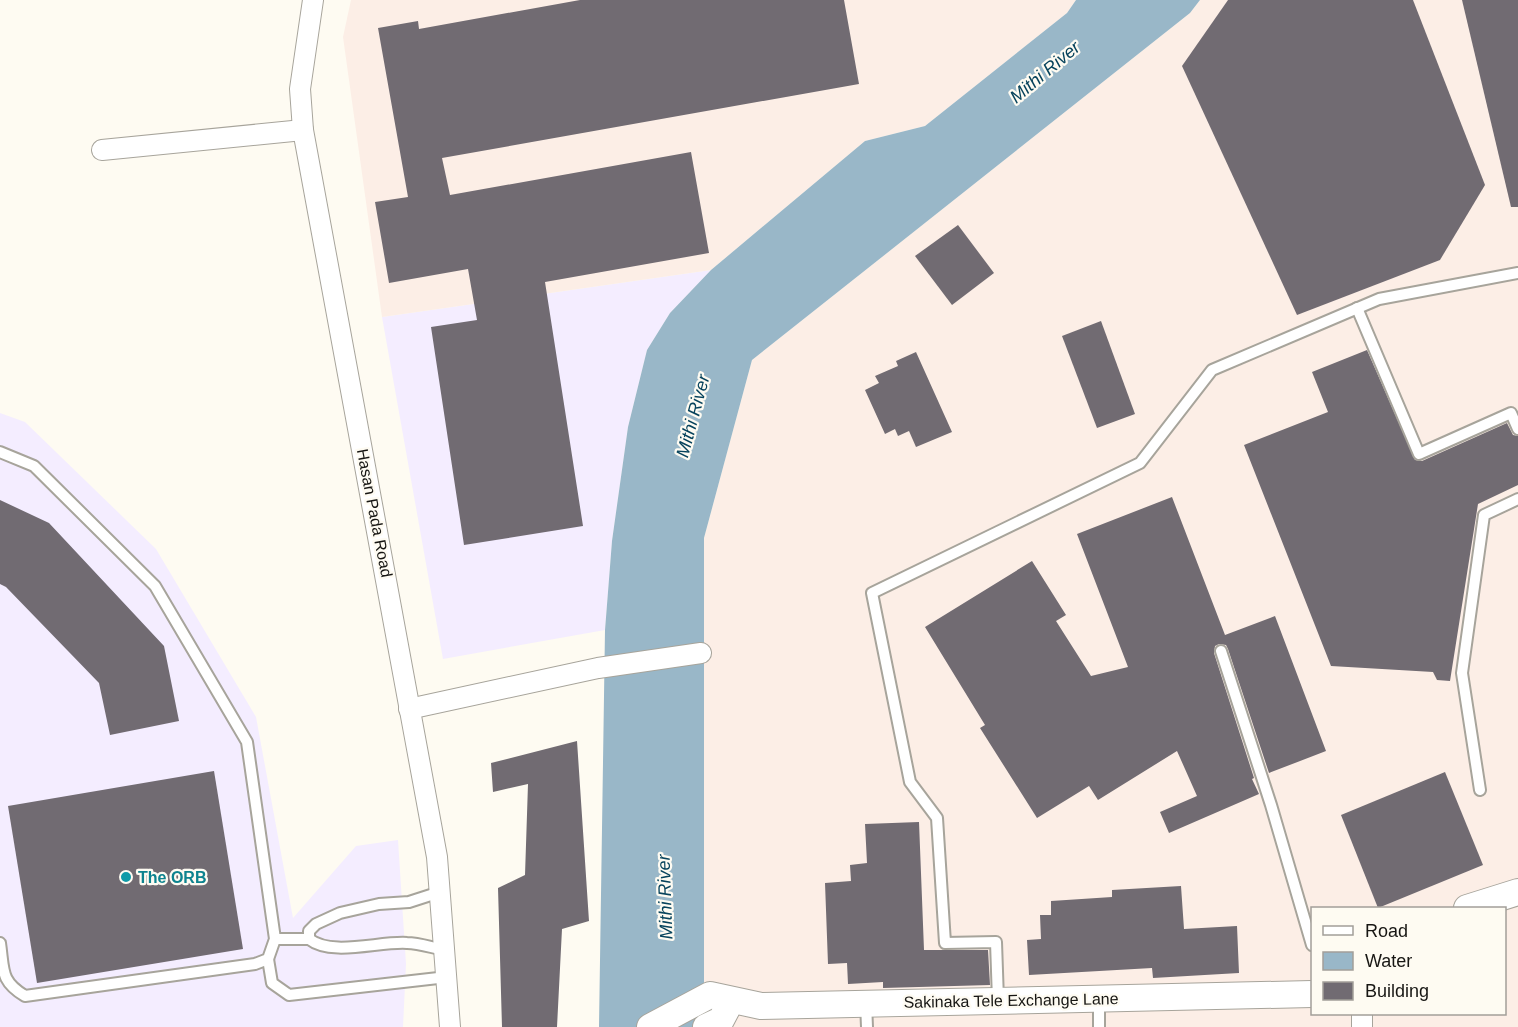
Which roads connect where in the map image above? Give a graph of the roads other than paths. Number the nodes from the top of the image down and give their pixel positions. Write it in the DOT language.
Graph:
graph roads {
  1 [pos="313,0"];
  2 [pos="303,130"];
  3 [pos="102,150"];
  4 [pos="1518,273"];
  5 [pos="1357,308"];
  6 [pos="1518,429"];
  7 [pos="0,452"];
  8 [pos="1518,499"];
  9 [pos="1221,651"];
  10 [pos="701,653"];
  11 [pos="409,709"];
  12 [pos="1480,790"];
  13 [pos="440,892"];
  14 [pos="1518,892"];
  15 [pos="1473,907"];
  16 [pos="275,939"];
  17 [pos="309,939"];
  18 [pos="1311,942"];
  19 [pos="0,943"];
  20 [pos="445,950"];
  21 [pos="267,959"];
  22 [pos="447,977"];
  23 [pos="1311,994"];
  24 [pos="1098,999"];
  25 [pos="998,1000"];
  26 [pos="717,1011"];
  27 [pos="866,1015"];
  28 [pos="450,1027"];
  29 [pos="650,1027"];
  30 [pos="1099,1027"];
  1 -- 2 [label="street, Hasan Pada Road"];
  2 -- 3 [label="street"];
  2 -- 11 [label="street, Hasan Pada Road"];
  4 -- 5 [label="lane"];
  5 -- 6 [label="lane"];
  5 -- 25 [label="lane"];
  7 -- 16 [label="lane"];
  8 -- 12 [label="lane"];
  9 -- 18 [label="lane"];
  10 -- 11 [label="street"];
  11 -- 13 [label="street, Hasan Pada Road"];
  13 -- 17 [label="lane"];
  13 -- 20 [label="street, Hasan Pada Road"];
  14 -- 15 [label="street"];
  16 -- 17 [label="lane"];
  16 -- 21 [label="lane"];
  17 -- 20 [label="lane"];
  19 -- 21 [label="lane"];
  20 -- 22 [label="street, Hasan Pada Road"];
  21 -- 22 [label="lane"];
  22 -- 28 [label="street, Hasan Pada Road"];
  23 -- 24 [label="street, Sakinaka Tele Exchange Lane"];
  24 -- 25 [label="street, Sakinaka Tele Exchange Lane"];
  24 -- 30 [label="lane"];
  25 -- 27 [label="street, Sakinaka Tele Exchange Lane"];
  26 -- 27 [label="street, Sakinaka Tele Exchange Lane"];
  26 -- 29 [label="street"];
}
